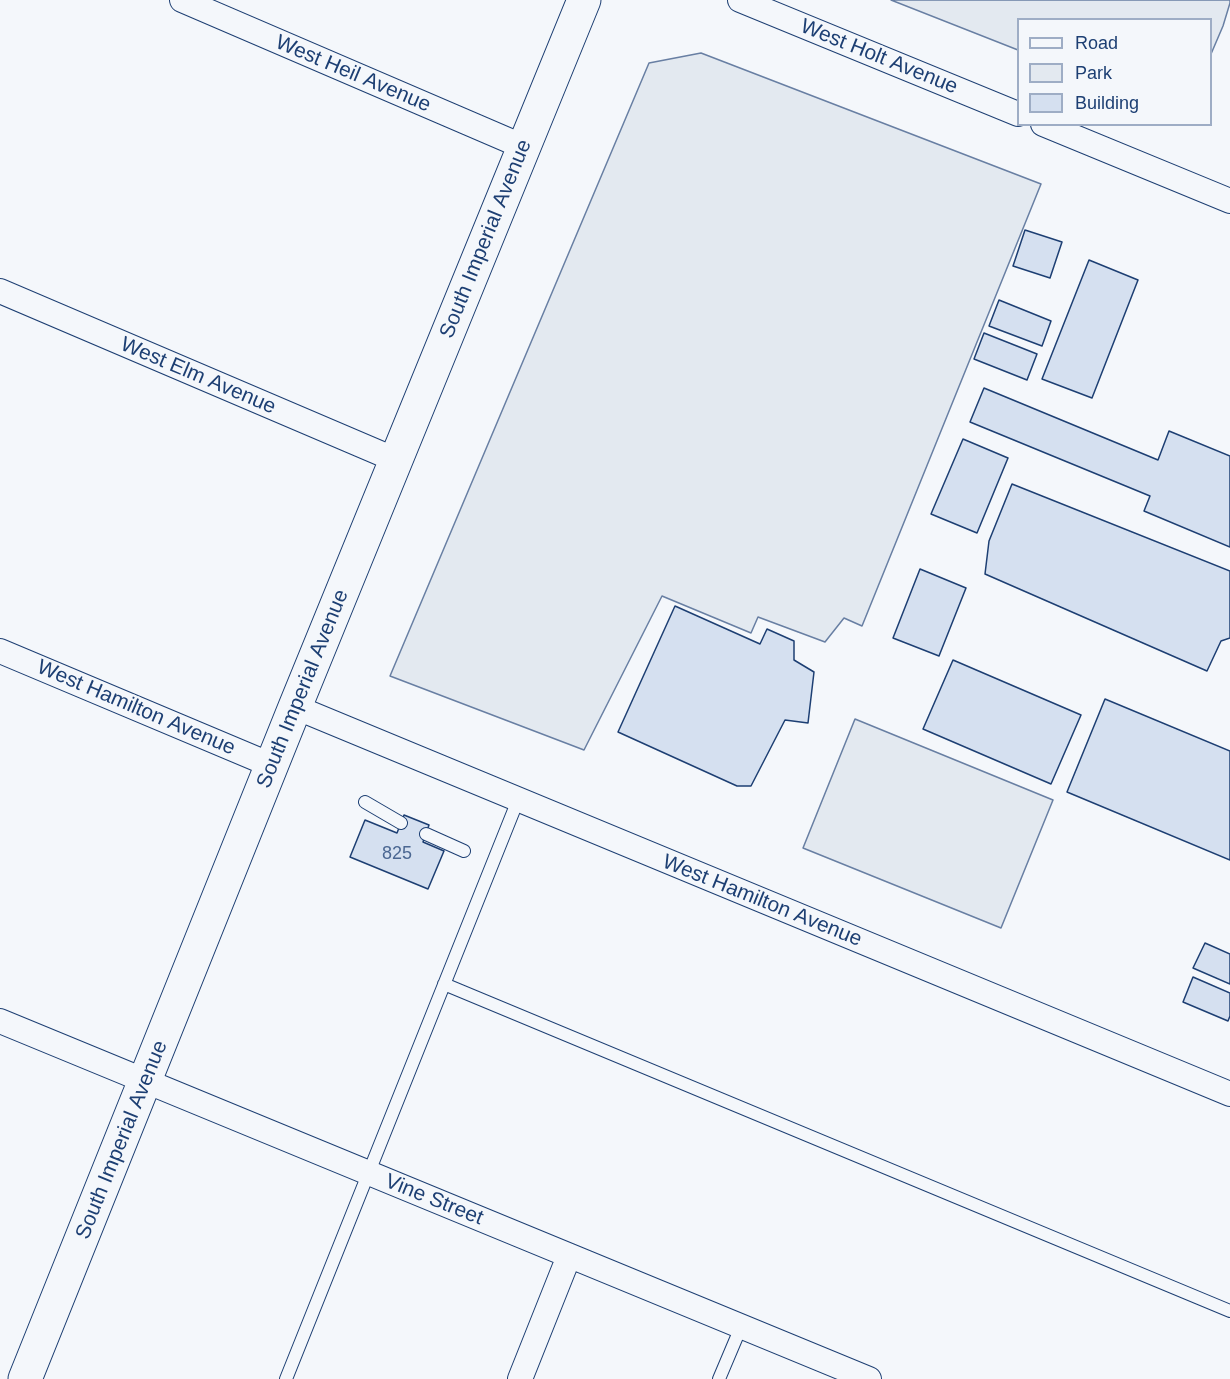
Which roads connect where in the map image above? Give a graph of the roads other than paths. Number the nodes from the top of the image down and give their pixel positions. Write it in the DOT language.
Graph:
graph roads {
  1 [pos="183,0"];
  2 [pos="584,0"];
  3 [pos="740,0"];
  4 [pos="1017,114"];
  5 [pos="1048,126"];
  6 [pos="524,147"];
  7 [pos="1230,201"];
  8 [pos="0,291"];
  9 [pos="396,460"];
  10 [pos="0,651"];
  11 [pos="295,707"];
  12 [pos="272,765"];
  13 [pos="518,800"];
  14 [pos="365,802"];
  15 [pos="401,823"];
  16 [pos="426,834"];
  17 [pos="464,851"];
  18 [pos="444,984"];
  19 [pos="0,1021"];
  20 [pos="146,1082"];
  21 [pos="1230,1094"];
  22 [pos="368,1173"];
  23 [pos="569,1256"];
  24 [pos="1230,1311"];
  25 [pos="741,1327"];
  26 [pos="25,1379"];
  27 [pos="286,1379"];
  28 [pos="520,1379"];
  29 [pos="719,1379"];
  30 [pos="869,1379"];
  1 -- 6 [label="street, West Heil Avenue"];
  2 -- 6 [label="highway, South Imperial Avenue"];
  3 -- 4 [label="street, West Holt Avenue"];
  5 -- 7 [label="street"];
  6 -- 9 [label="highway, South Imperial Avenue"];
  8 -- 9 [label="street, West Elm Avenue"];
  9 -- 11 [label="highway, South Imperial Avenue"];
  10 -- 12 [label="street, West Hamilton Avenue"];
  11 -- 12 [label="highway, South Imperial Avenue"];
  11 -- 13 [label="street, West Hamilton Avenue"];
  12 -- 20 [label="highway, South Imperial Avenue"];
  13 -- 18 [label="lane"];
  13 -- 21 [label="street, West Hamilton Avenue"];
  14 -- 15 [label="lane"];
  16 -- 17 [label="lane"];
  18 -- 22 [label="lane"];
  18 -- 24 [label="lane"];
  19 -- 20 [label="street, Vine Street"];
  20 -- 22 [label="street, Vine Street"];
  20 -- 26 [label="highway, South Imperial Avenue"];
  22 -- 23 [label="street, Vine Street"];
  22 -- 27 [label="lane"];
  23 -- 25 [label="street, Vine Street"];
  23 -- 28 [label="street"];
  25 -- 29 [label="lane"];
  25 -- 30 [label="street, Vine Street"];
}
